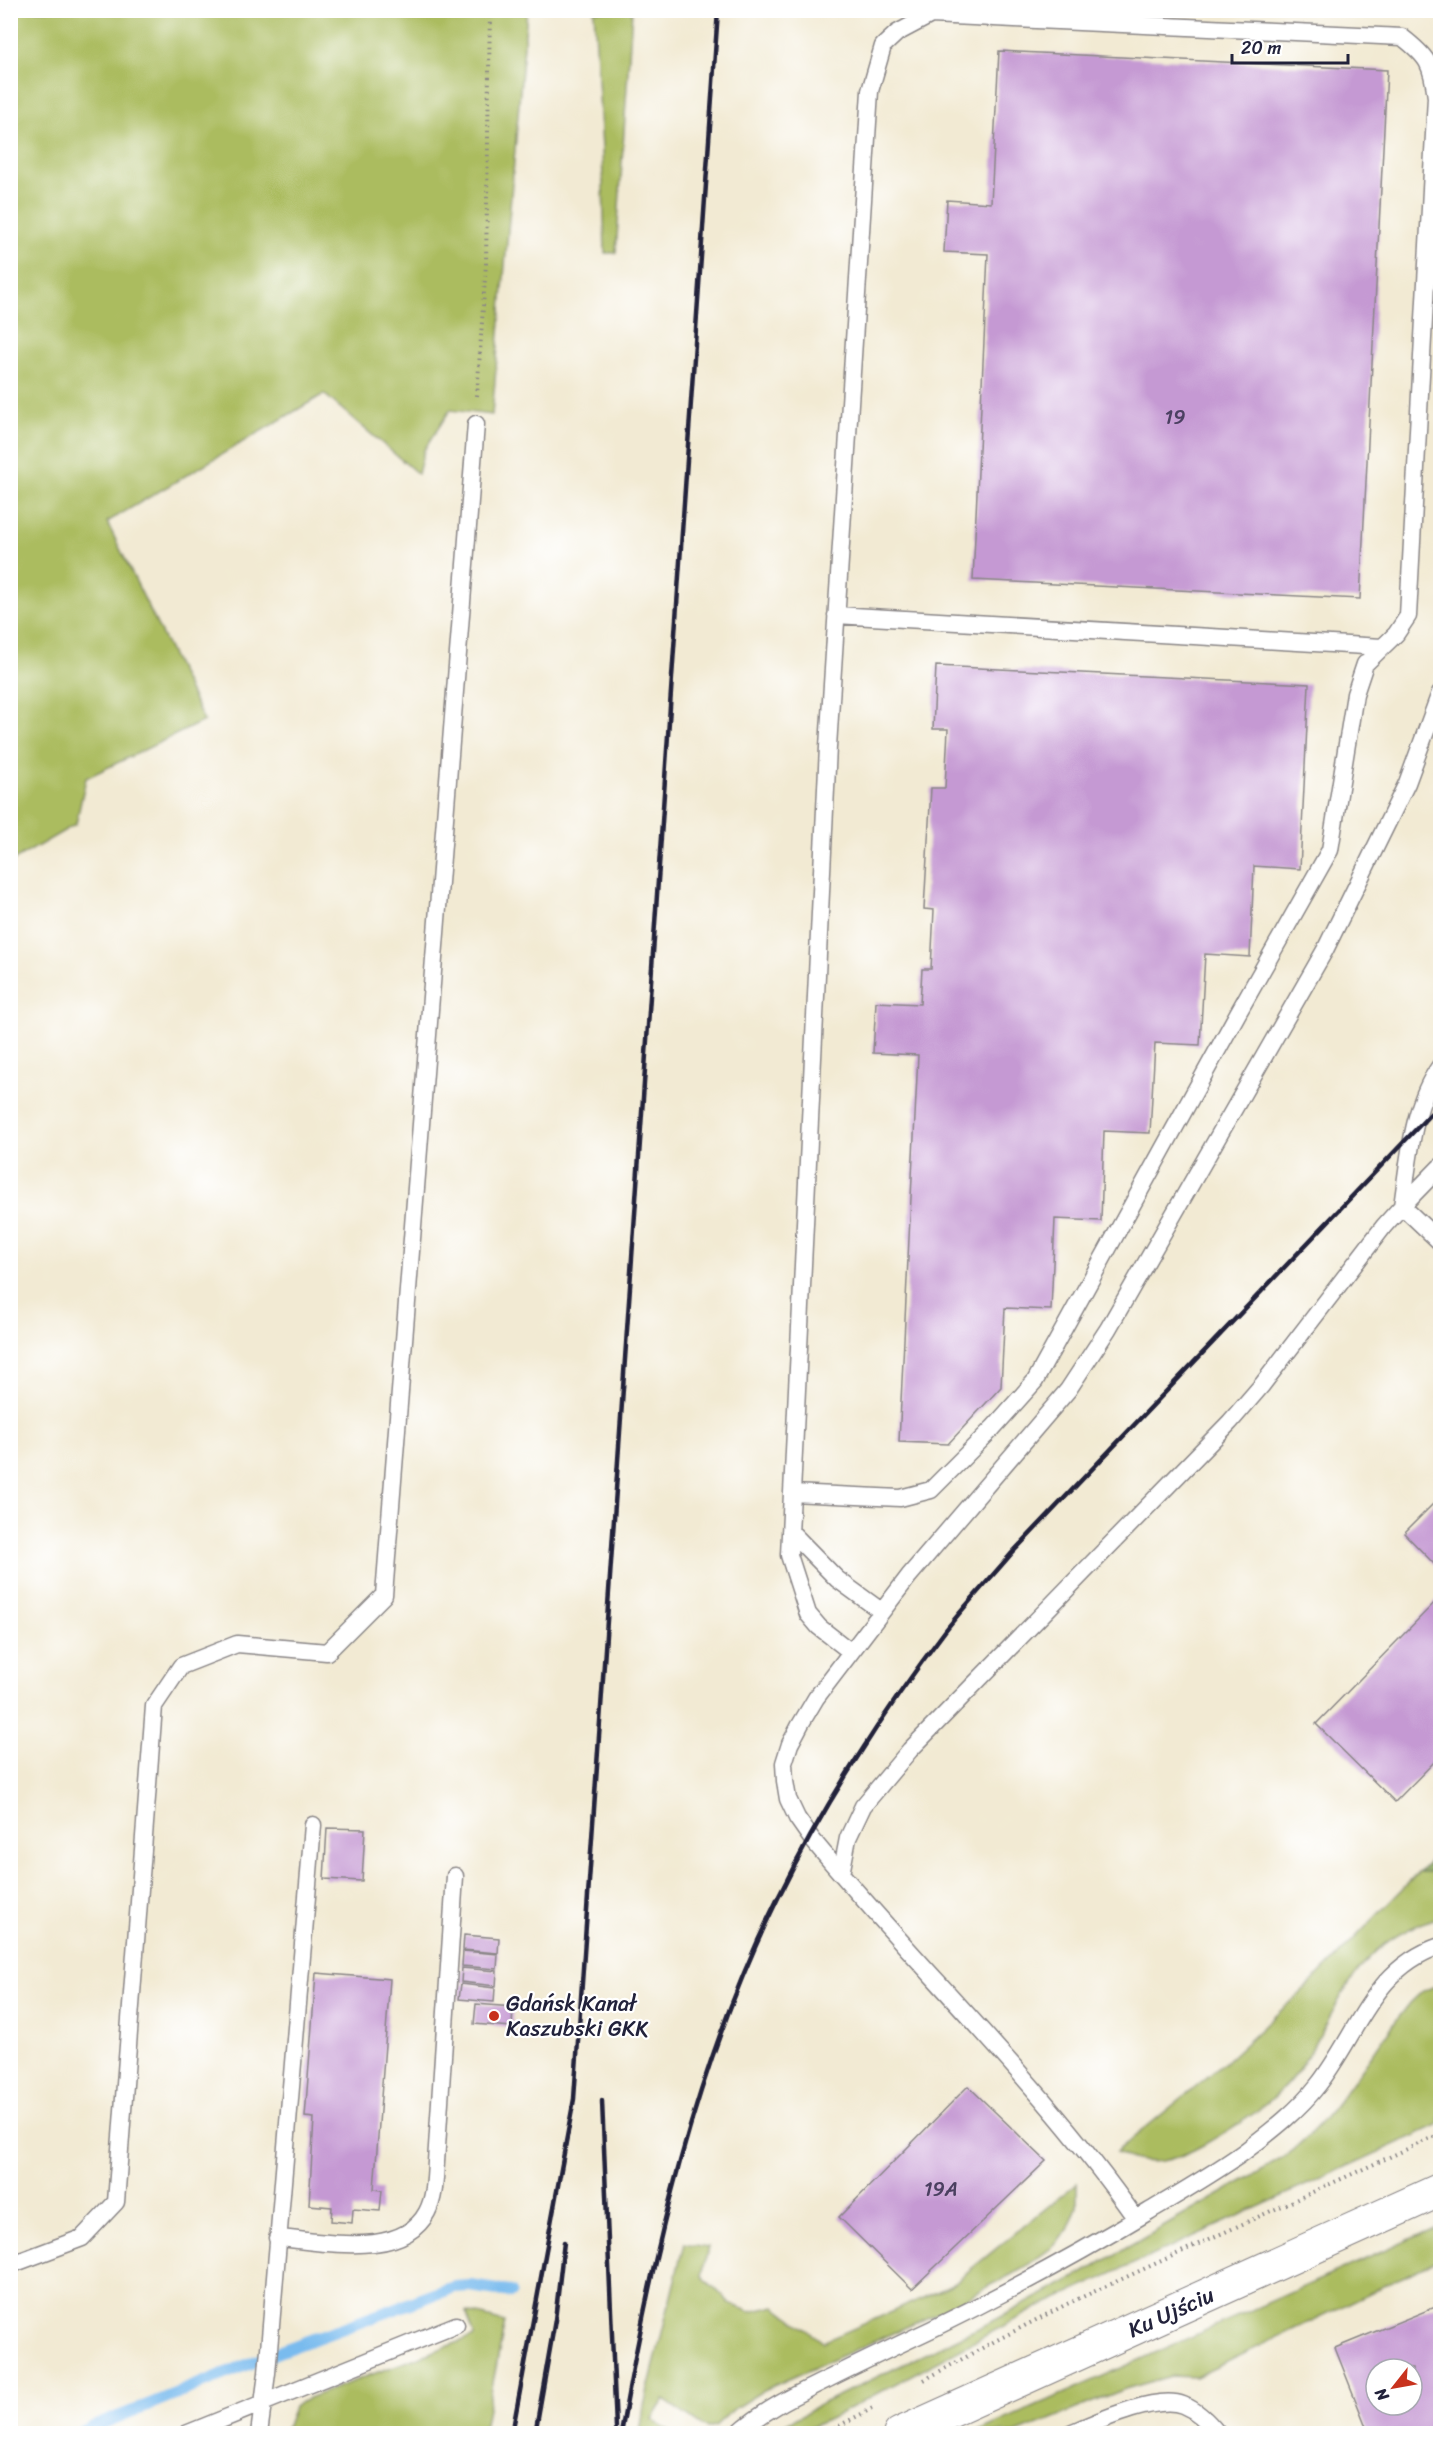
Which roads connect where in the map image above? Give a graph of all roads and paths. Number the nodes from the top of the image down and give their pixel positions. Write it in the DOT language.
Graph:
graph roads {
  1 [pos="490,10"];
  2 [pos="476,424"];
  3 [pos="836,615"];
  4 [pos="1382,647"];
  5 [pos="1440,693"];
  6 [pos="1440,1066"];
  7 [pos="1440,1167"];
  8 [pos="1402,1206"];
  9 [pos="1440,1242"];
  10 [pos="792,1493"];
  11 [pos="790,1531"];
  12 [pos="881,1611"];
  13 [pos="851,1652"];
  14 [pos="313,1825"];
  15 [pos="841,1874"];
  16 [pos="455,1876"];
  17 [pos="1440,1946"];
  18 [pos="1440,2134"];
  19 [pos="1440,2190"];
  20 [pos="1136,2219"];
  21 [pos="277,2238"];
  22 [pos="10,2265"];
  23 [pos="456,2325"];
  24 [pos="922,2381"];
  25 [pos="265,2402"];
  26 [pos="883,2403"];
  27 [pos="186,2433"];
  28 [pos="259,2433"];
  29 [pos="737,2433"];
  30 [pos="823,2433"];
  31 [pos="900,2433"];
  32 [pos="1068,2433"];
  33 [pos="1218,2433"];
  1 -- 2 [label="path"];
  2 -- 22 [label="lane"];
  3 -- 4 [label="lane"];
  3 -- 4 [label="lane"];
  3 -- 10 [label="lane"];
  4 -- 10 [label="lane"];
  5 -- 12 [label="lane"];
  6 -- 8 [label="lane"];
  7 -- 8 [label="lane"];
  8 -- 9 [label="lane"];
  8 -- 15 [label="lane"];
  10 -- 11 [label="lane"];
  11 -- 12 [label="lane"];
  11 -- 13 [label="lane"];
  12 -- 13 [label="lane"];
  13 -- 15 [label="lane"];
  14 -- 21 [label="lane"];
  15 -- 20 [label="lane"];
  16 -- 21 [label="lane"];
  17 -- 20 [label="lane"];
  18 -- 24 [label="path"];
  19 -- 31 [label="street, Ku Ujściu"];
  20 -- 29 [label="lane"];
  21 -- 25 [label="lane"];
  23 -- 25 [label="lane"];
  25 -- 27 [label="lane"];
  25 -- 28 [label="lane"];
  26 -- 30 [label="path"];
  32 -- 33 [label="lane"];
}
